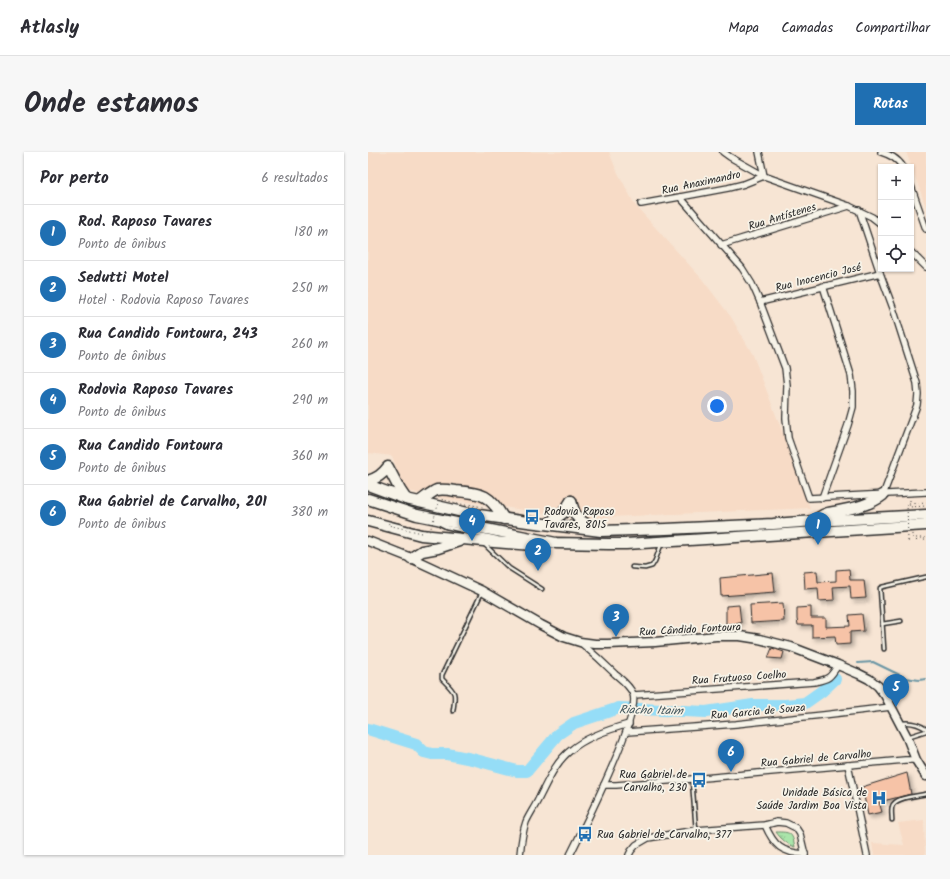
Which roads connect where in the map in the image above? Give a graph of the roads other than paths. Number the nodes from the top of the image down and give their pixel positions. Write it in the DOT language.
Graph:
graph roads {
  1 [pos="723,152"];
  2 [pos="759,152"];
  3 [pos="881,152"];
  4 [pos="901,164"];
  5 [pos="764,176"];
  6 [pos="914,195"];
  7 [pos="680,197"];
  8 [pos="641,204"];
  9 [pos="849,206"];
  10 [pos="859,210"];
  11 [pos="878,222"];
  12 [pos="926,230"];
  13 [pos="721,245"];
  14 [pos="914,255"];
  15 [pos="926,267"];
  16 [pos="880,273"];
  17 [pos="823,286"];
  18 [pos="760,302"];
  19 [pos="368,480"];
  20 [pos="368,485"];
  21 [pos="926,492"];
  22 [pos="883,495"];
  23 [pos="822,498"];
  24 [pos="368,499"];
  25 [pos="406,499"];
  26 [pos="419,502"];
  27 [pos="417,515"];
  28 [pos="926,516"];
  29 [pos="504,519"];
  30 [pos="368,521"];
  31 [pos="815,521"];
  32 [pos="548,524"];
  33 [pos="926,525"];
  34 [pos="601,531"];
  35 [pos="498,538"];
  36 [pos="505,539"];
  37 [pos="463,540"];
  38 [pos="368,541"];
  39 [pos="480,541"];
  40 [pos="556,542"];
  41 [pos="663,542"];
  42 [pos="533,545"];
  43 [pos="411,558"];
  44 [pos="632,567"];
  45 [pos="924,577"];
  46 [pos="542,589"];
  47 [pos="482,591"];
  48 [pos="901,621"];
  49 [pos="882,624"];
  50 [pos="580,642"];
  51 [pos="884,649"];
  52 [pos="838,665"];
  53 [pos="634,695"];
  54 [pos="891,707"];
  55 [pos="453,712"];
  56 [pos="900,723"];
  57 [pos="629,724"];
  58 [pos="926,730"];
  59 [pos="627,732"];
  60 [pos="907,737"];
  61 [pos="916,760"];
  62 [pos="848,765"];
  63 [pos="926,776"];
  64 [pos="692,779"];
  65 [pos="604,785"];
  66 [pos="926,794"];
  67 [pos="892,820"];
  68 [pos="765,825"];
  69 [pos="696,830"];
  70 [pos="805,854"];
  71 [pos="520,855"];
  72 [pos="571,855"];
  73 [pos="629,855"];
  74 [pos="867,855"];
  1 -- 5 [label="street"];
  2 -- 5 [label="street"];
  3 -- 4 [label="street"];
  5 -- 7 [label="street, Rua Anaximandro"];
  5 -- 9 [label="street"];
  6 -- 12 [label="street"];
  7 -- 8 [label="street, Rua Anaximandro"];
  7 -- 13 [label="street"];
  9 -- 10 [label="street"];
  9 -- 13 [label="street, Rua Antístenes"];
  10 -- 11 [label="street"];
  10 -- 16 [label="street"];
  13 -- 18 [label="street"];
  14 -- 15 [label="street"];
  16 -- 17 [label="street, Rua Inocencio José"];
  16 -- 22 [label="street"];
  17 -- 18 [label="street, Rua Inocencio José"];
  17 -- 23 [label="street"];
  18 -- 23 [label="street"];
  19 -- 25 [label="highway"];
  20 -- 25 [label="highway"];
  21 -- 22 [label="street"];
  22 -- 23 [label="street"];
  22 -- 31 [label="highway"];
  24 -- 27 [label="highway"];
  25 -- 26 [label="highway"];
  26 -- 29 [label="highway"];
  26 -- 29 [label="highway"];
  27 -- 35 [label="lane"];
  27 -- 40 [label="highway"];
  28 -- 31 [label="highway"];
  29 -- 32 [label="highway"];
  30 -- 37 [label="highway"];
  31 -- 34 [label="highway"];
  32 -- 34 [label="highway"];
  32 -- 34 [label="highway"];
  33 -- 41 [label="highway"];
  36 -- 42 [label="lane"];
  37 -- 39 [label="highway"];
  37 -- 43 [label="highway"];
  38 -- 43 [label="main road, Rua Cândido Fontoura"];
  39 -- 42 [label="highway"];
  39 -- 46 [label="lane"];
  40 -- 41 [label="highway"];
  40 -- 42 [label="highway"];
  41 -- 44 [label="lane"];
  43 -- 47 [label="main road, Rua Cândido Fontoura"];
  45 -- 49 [label="lane"];
  47 -- 50 [label="main road, Rua Cândido Fontoura"];
  47 -- 55 [label="lane"];
  48 -- 49 [label="lane"];
  49 -- 51 [label="lane"];
  50 -- 52 [label="main road, Rua Cândido Fontoura"];
  50 -- 53 [label="street"];
  52 -- 53 [label="street, Rua Frutuoso Coelho"];
  52 -- 54 [label="main road, Rua Cândido Fontoura"];
  53 -- 57 [label="street"];
  54 -- 56 [label="main road, Rua Cândido Fontoura"];
  54 -- 59 [label="street, Rua Garcia de Souza"];
  56 -- 58 [label="lane"];
  56 -- 60 [label="main road, Rua Cândido Fontoura"];
  57 -- 59 [label="street"];
  57 -- 71 [label="street"];
  58 -- 60 [label="lane"];
  59 -- 65 [label="street"];
  60 -- 61 [label="main road, Rua Cândido Fontoura"];
  61 -- 62 [label="street, Rua Gabriel de Carvalho"];
  61 -- 63 [label="main road, Rua Cândido Fontoura"];
  62 -- 64 [label="street, Rua Gabriel de Carvalho"];
  62 -- 74 [label="street"];
  64 -- 65 [label="street, Rua Gabriel de Carvalho"];
  64 -- 69 [label="lane"];
  65 -- 72 [label="street"];
  66 -- 67 [label="lane"];
  68 -- 69 [label="street"];
  68 -- 70 [label="street"];
  68 -- 70 [label="street"];
  69 -- 73 [label="street"];
}
